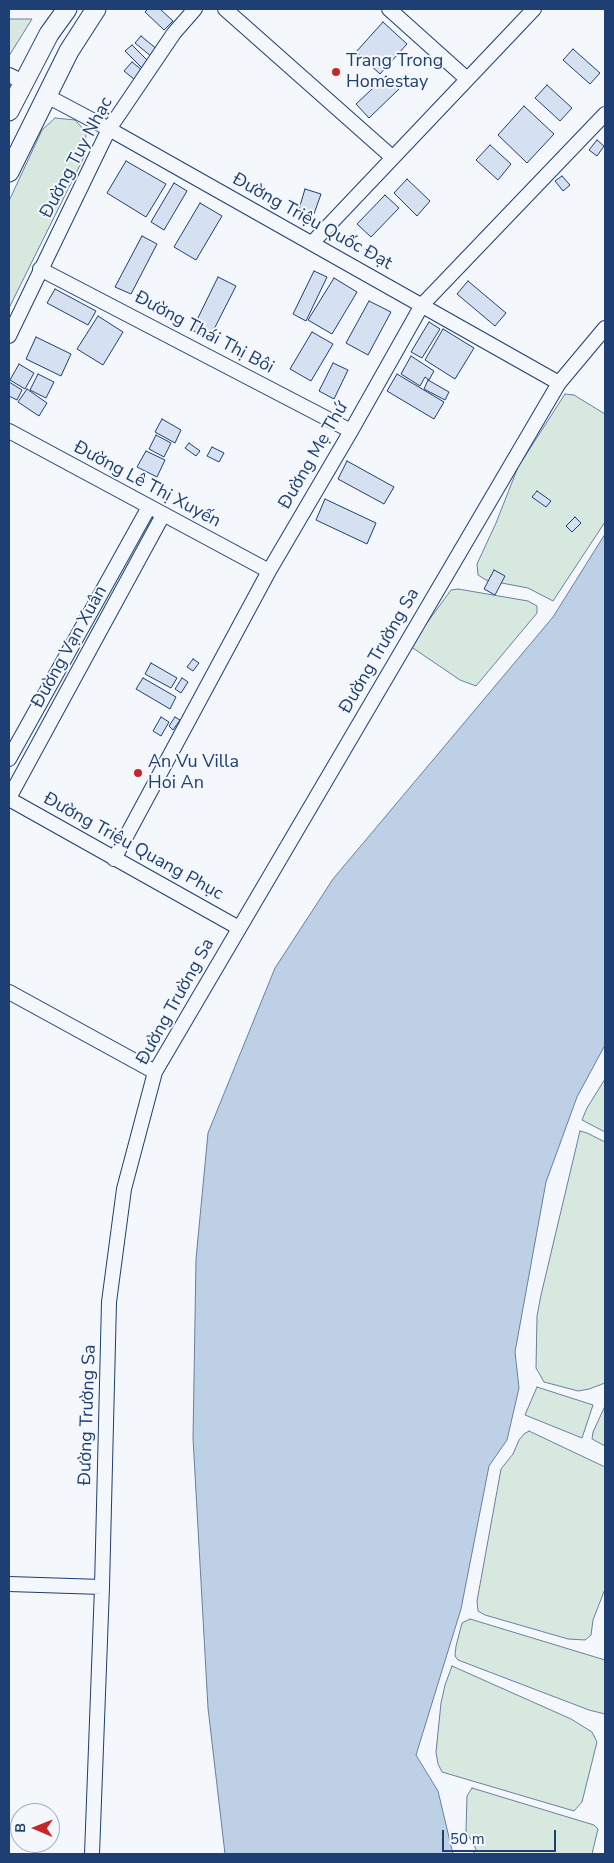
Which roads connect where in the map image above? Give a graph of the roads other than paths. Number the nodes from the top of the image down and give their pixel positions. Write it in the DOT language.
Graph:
graph roads {
  1 [pos="67,9"];
  2 [pos="96,9"];
  3 [pos="195,9"];
  4 [pos="224,9"];
  5 [pos="389,9"];
  6 [pos="534,9"];
  7 [pos="16,78"];
  8 [pos="466,79"];
  9 [pos="46,95"];
  10 [pos="9,111"];
  11 [pos="605,114"];
  12 [pos="109,129"];
  13 [pos="392,158"];
  14 [pos="9,172"];
  15 [pos="312,243"];
  16 [pos="40,269"];
  17 [pos="422,305"];
  18 [pos="605,328"];
  19 [pos="9,336"];
  20 [pos="559,383"];
  21 [pos="9,431"];
  22 [pos="351,431"];
  23 [pos="149,507"];
  24 [pos="163,515"];
  25 [pos="269,571"];
  26 [pos="9,759"];
  27 [pos="9,798"];
  28 [pos="114,859"];
  29 [pos="239,928"];
  30 [pos="9,992"];
  31 [pos="155,1072"];
  32 [pos="9,1584"];
  33 [pos="102,1587"];
  34 [pos="92,1854"];
  1 -- 7 [label="main road"];
  2 -- 9 [label="main road"];
  3 -- 12 [label="street, Đường Tuy Nhạc"];
  4 -- 13 [label="street"];
  5 -- 8 [label="street"];
  6 -- 8 [label="street"];
  7 -- 9 [label="main road"];
  7 -- 10 [label="main road"];
  8 -- 13 [label="street"];
  9 -- 12 [label="street, Đường Triệu Quốc Đạt"];
  9 -- 14 [label="main road"];
  11 -- 17 [label="street, Đường Mẹ Thứ"];
  12 -- 15 [label="street, Đường Triệu Quốc Đạt"];
  12 -- 16 [label="street, Đường Tuy Nhạc"];
  13 -- 15 [label="street"];
  15 -- 17 [label="street, Đường Triệu Quốc Đạt"];
  16 -- 19 [label="street, Đường Tuy Nhạc"];
  16 -- 22 [label="street, Đường Thái Thị Bôi"];
  17 -- 20 [label="street, Đường Triệu Quốc Đạt"];
  17 -- 22 [label="street, Đường Mẹ Thứ"];
  18 -- 20 [label="street, Đường Trường Sa"];
  20 -- 29 [label="street, Đường Trường Sa"];
  21 -- 23 [label="street, Đường Lê Thị Xuyến"];
  22 -- 25 [label="street, Đường Mẹ Thứ"];
  23 -- 24 [label="street, Đường Lê Thị Xuyến"];
  23 -- 26 [label="street, Đường Vạn Xuân"];
  24 -- 25 [label="street, Đường Lê Thị Xuyến"];
  24 -- 27 [label="street, Đường Vạn Xuân"];
  25 -- 28 [label="street, Đường Mẹ Thứ"];
  27 -- 28 [label="street, Đường Triệu Quang Phục"];
  28 -- 29 [label="street, Đường Triệu Quang Phục"];
  29 -- 31 [label="street, Đường Trường Sa"];
  30 -- 31 [label="street"];
  31 -- 33 [label="street, Đường Trường Sa"];
  32 -- 33 [label="street"];
  33 -- 34 [label="street, Đường Trường Sa"];
}
